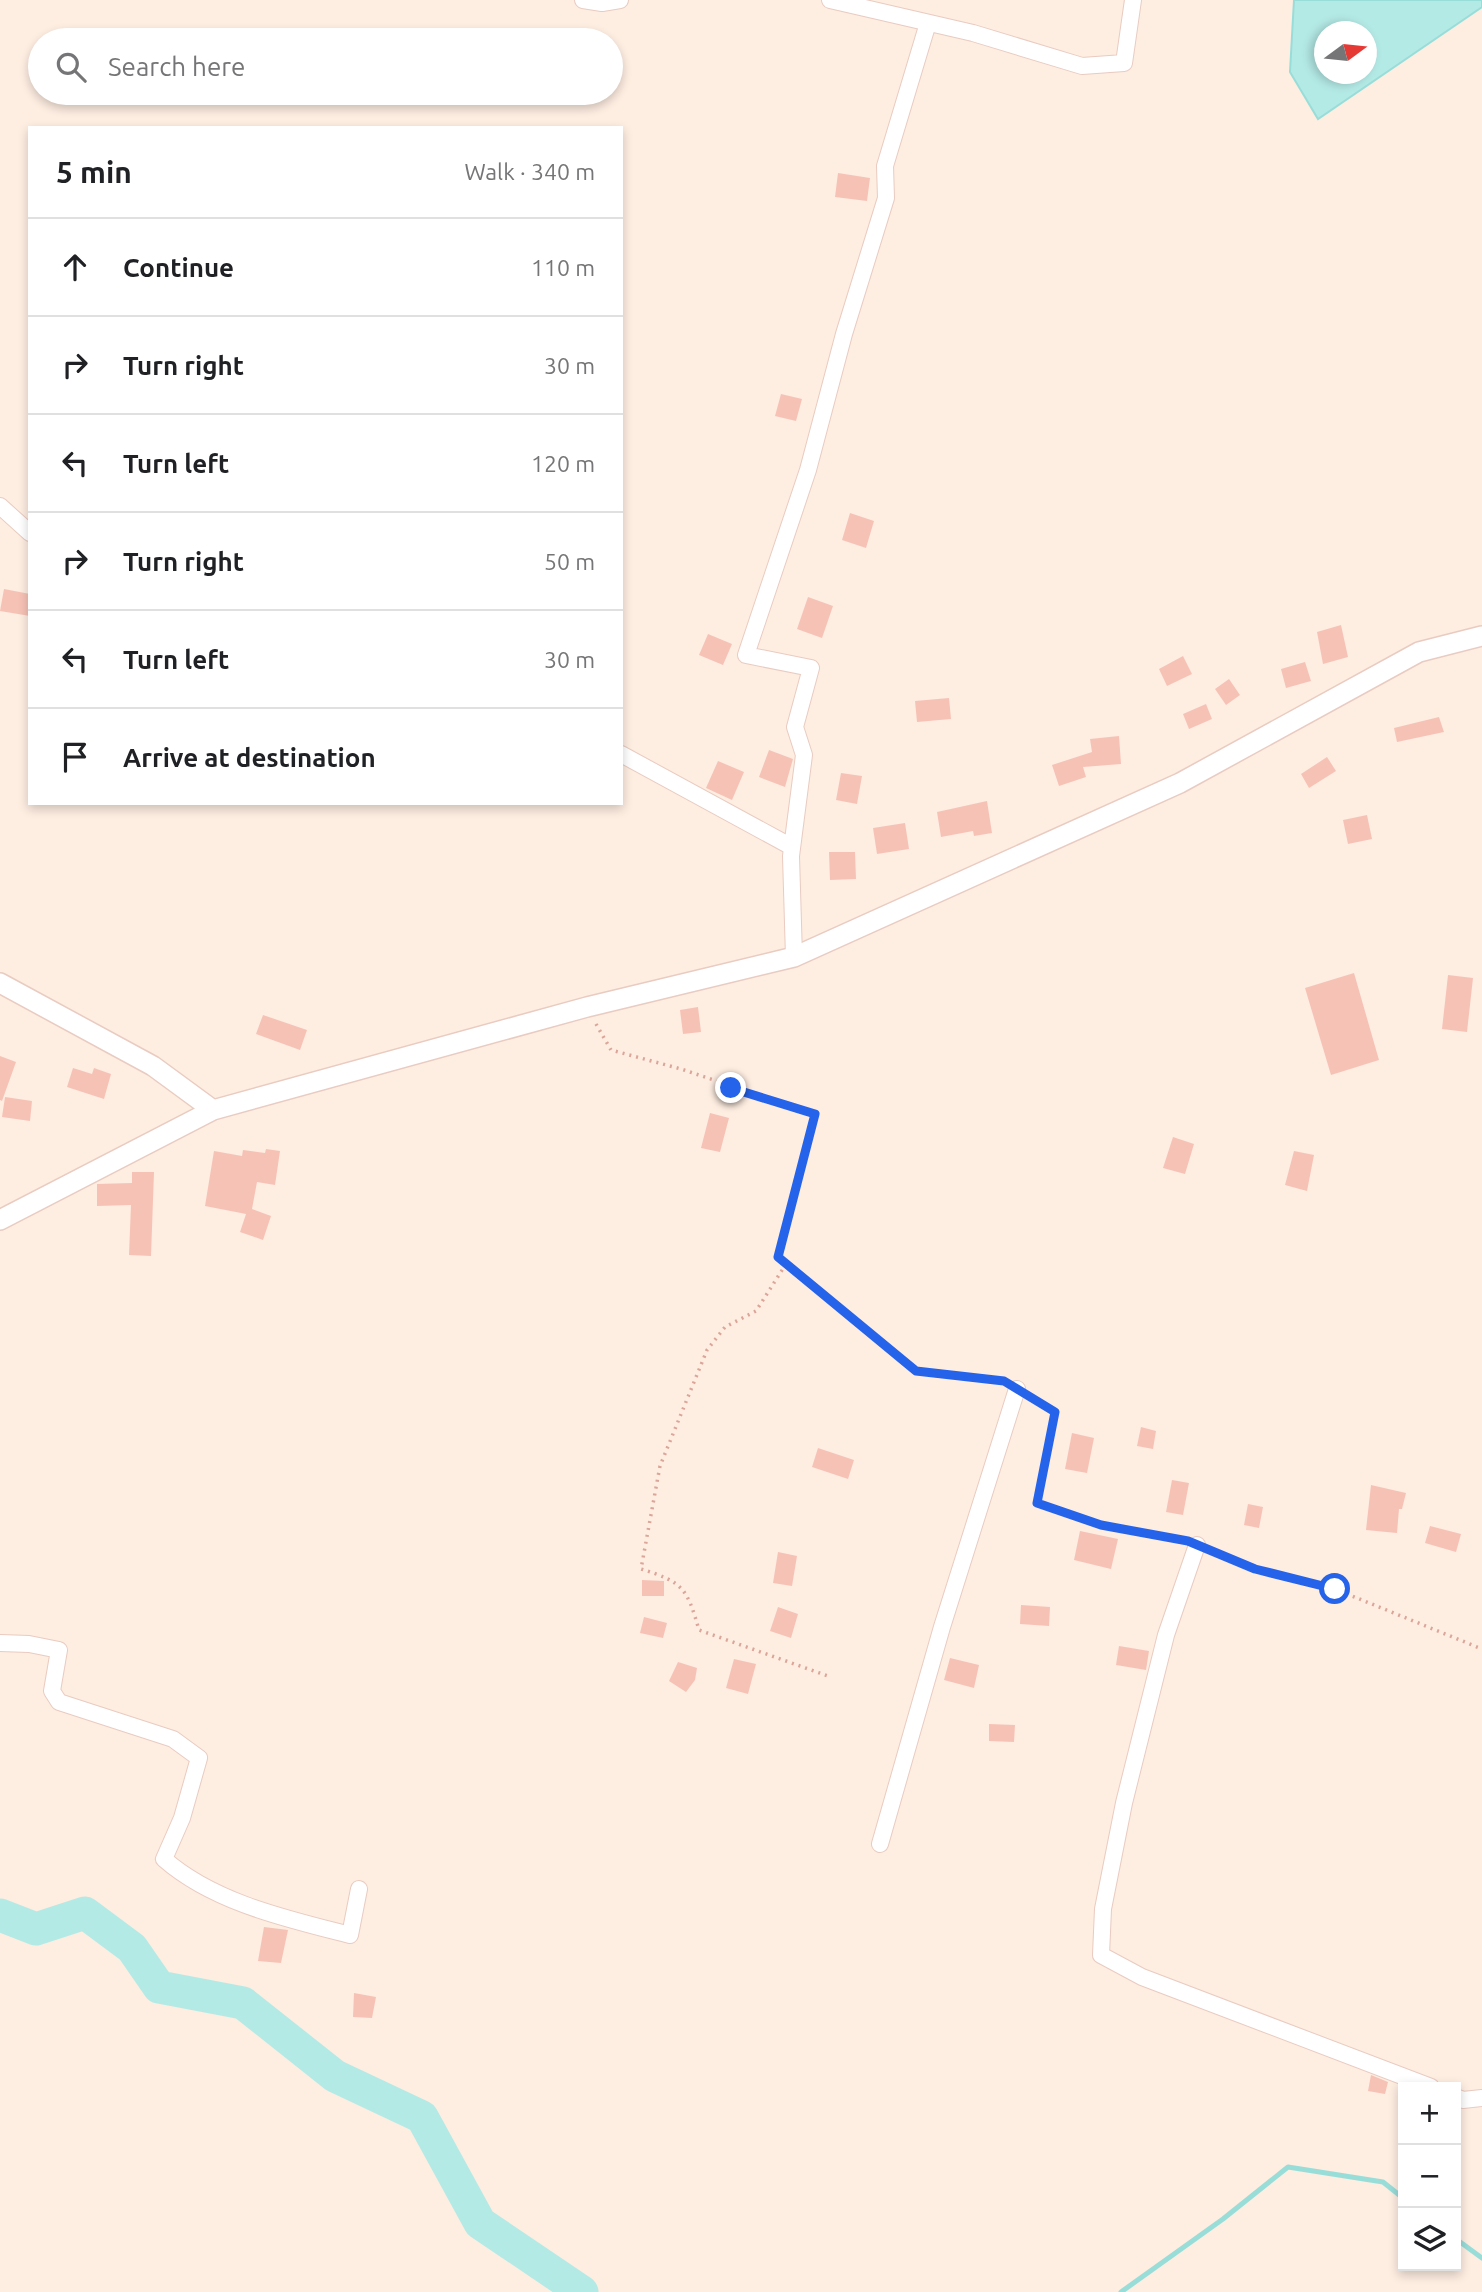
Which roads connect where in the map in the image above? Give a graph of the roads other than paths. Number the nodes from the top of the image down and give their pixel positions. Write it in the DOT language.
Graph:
graph roads {
  1 [pos="583,0"];
  2 [pos="620,0"];
  3 [pos="830,0"];
  4 [pos="1133,0"];
  5 [pos="928,23"];
  6 [pos="0,506"];
  7 [pos="28,531"];
  8 [pos="1482,636"];
  9 [pos="623,755"];
  10 [pos="792,847"];
  11 [pos="794,957"];
  12 [pos="0,984"];
  13 [pos="213,1110"];
  14 [pos="0,1220"];
  15 [pos="1017,1389"];
  16 [pos="1197,1545"];
  17 [pos="0,1643"];
  18 [pos="880,1844"];
  19 [pos="359,1889"];
  20 [pos="1418,2082"];
  21 [pos="1482,2098"];
  22 [pos="1461,2099"];
  1 -- 2 [label="street"];
  3 -- 5 [label="street"];
  4 -- 5 [label="street"];
  5 -- 10 [label="street"];
  6 -- 7 [label="street"];
  8 -- 11 [label="street"];
  9 -- 10 [label="street"];
  10 -- 11 [label="street"];
  11 -- 13 [label="street"];
  12 -- 13 [label="street"];
  13 -- 14 [label="street"];
  15 -- 18 [label="street"];
  16 -- 20 [label="street"];
  17 -- 19 [label="street"];
  21 -- 22 [label="street"];
}
